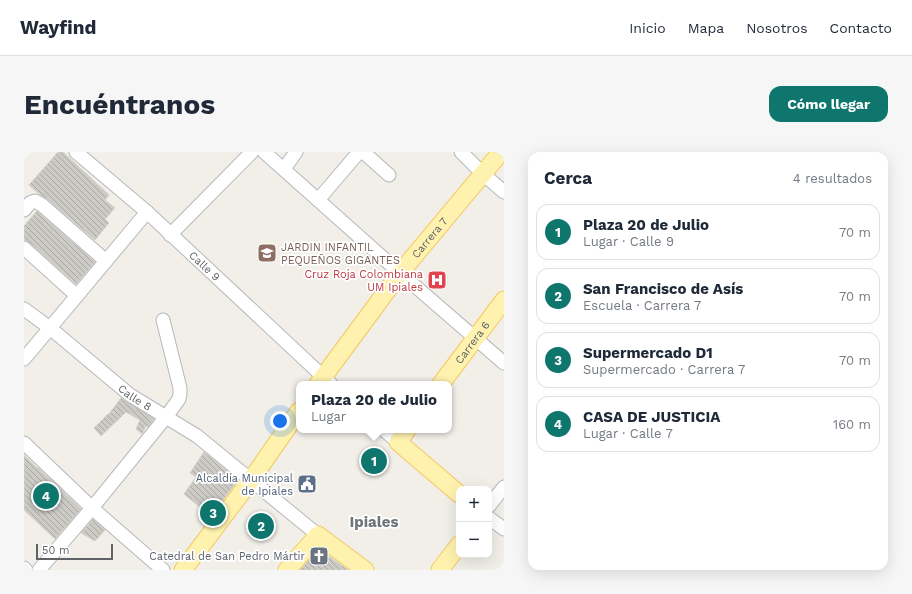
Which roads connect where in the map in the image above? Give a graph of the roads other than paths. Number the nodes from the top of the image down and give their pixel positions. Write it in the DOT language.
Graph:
graph roads {
  1 [pos="76,152"];
  2 [pos="252,152"];
  3 [pos="264,152"];
  4 [pos="296,152"];
  5 [pos="359,152"];
  6 [pos="363,152"];
  7 [pos="461,152"];
  8 [pos="501,152"];
  9 [pos="284,169"];
  10 [pos="482,173"];
  11 [pos="389,176"];
  12 [pos="504,192"];
  13 [pos="318,200"];
  14 [pos="24,210"];
  15 [pos="147,212"];
  16 [pos="170,235"];
  17 [pos="24,248"];
  18 [pos="106,261"];
  19 [pos="400,274"];
  20 [pos="77,296"];
  21 [pos="504,300"];
  22 [pos="24,308"];
  23 [pos="163,320"];
  24 [pos="50,328"];
  25 [pos="475,338"];
  26 [pos="24,359"];
  27 [pos="504,363"];
  28 [pos="323,381"];
  29 [pos="325,381"];
  30 [pos="443,381"];
  31 [pos="169,413"];
  32 [pos="296,414"];
  33 [pos="403,436"];
  34 [pos="24,443"];
  35 [pos="250,480"];
  36 [pos="504,487"];
  37 [pos="456,491"];
  38 [pos="492,502"];
  39 [pos="92,508"];
  40 [pos="492,520"];
  41 [pos="504,529"];
  42 [pos="318,535"];
  43 [pos="456,549"];
  44 [pos="39,570"];
  45 [pos="163,570"];
  46 [pos="183,570"];
  47 [pos="287,570"];
  48 [pos="365,570"];
  49 [pos="440,570"];
  1 -- 15 [label="street, Calle 9"];
  2 -- 16 [label="street"];
  3 -- 9 [label="street"];
  4 -- 9 [label="street"];
  5 -- 13 [label="street"];
  6 -- 11 [label="street"];
  7 -- 10 [label="street"];
  8 -- 10 [label="main road, Carrera 7"];
  9 -- 13 [label="street"];
  10 -- 12 [label="street"];
  10 -- 19 [label="main road, Carrera 7"];
  13 -- 19 [label="street"];
  14 -- 18 [label="street"];
  15 -- 16 [label="street, Calle 9"];
  15 -- 18 [label="street"];
  16 -- 28 [label="street, Calle 9"];
  17 -- 20 [label="street"];
  18 -- 20 [label="street"];
  19 -- 25 [label="street"];
  19 -- 29 [label="main road, Carrera 7"];
  20 -- 24 [label="street"];
  21 -- 25 [label="main road, Carrera 6"];
  22 -- 24 [label="street, Calle 8"];
  23 -- 31 [label="street"];
  24 -- 26 [label="street"];
  24 -- 31 [label="street, Calle 8"];
  25 -- 27 [label="street"];
  25 -- 30 [label="main road, Carrera 6"];
  31 -- 35 [label="street, Calle 8"];
  31 -- 39 [label="street"];
  32 -- 35 [label="main road"];
  33 -- 37 [label="main road"];
  34 -- 39 [label="street"];
  35 -- 42 [label="street, Calle 8"];
  35 -- 46 [label="main road"];
  36 -- 38 [label="street"];
  39 -- 44 [label="street"];
  39 -- 45 [label="street"];
  40 -- 41 [label="street"];
  42 -- 47 [label="main road"];
  42 -- 48 [label="main road"];
  43 -- 49 [label="main road"];
}
